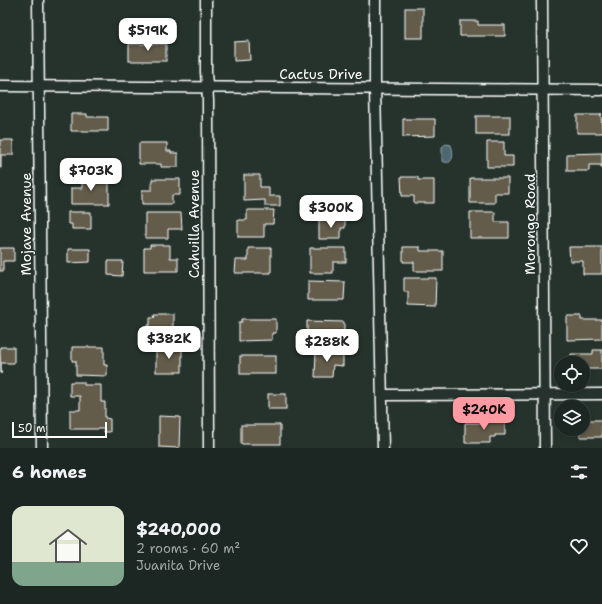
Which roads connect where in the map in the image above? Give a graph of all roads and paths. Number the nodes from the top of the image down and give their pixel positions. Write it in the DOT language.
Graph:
graph roads {
  1 [pos="38,0"];
  2 [pos="206,0"];
  3 [pos="375,0"];
  4 [pos="542,0"];
  5 [pos="0,86"];
  6 [pos="39,86"];
  7 [pos="207,87"];
  8 [pos="375,88"];
  9 [pos="543,90"];
  10 [pos="602,90"];
  11 [pos="602,394"];
  12 [pos="383,395"];
  13 [pos="544,395"];
  14 [pos="42,448"];
  15 [pos="209,448"];
  16 [pos="383,448"];
  17 [pos="545,448"];
  1 -- 6 [label="street, Mojave Avenue"];
  2 -- 7 [label="street, Cahuilla Avenue"];
  3 -- 8 [label="street"];
  4 -- 9 [label="street, Morongo Road"];
  5 -- 6 [label="street, Cactus Drive"];
  6 -- 7 [label="street, Cactus Drive"];
  6 -- 14 [label="street, Mojave Avenue"];
  7 -- 8 [label="street, Cactus Drive"];
  7 -- 15 [label="street, Cahuilla Avenue"];
  8 -- 9 [label="street, Cactus Drive"];
  8 -- 12 [label="street"];
  9 -- 10 [label="street, Cactus Drive"];
  9 -- 13 [label="street, Morongo Road"];
  11 -- 13 [label="street"];
  12 -- 13 [label="street"];
  12 -- 16 [label="street"];
  13 -- 17 [label="street, Morongo Road"];
}
